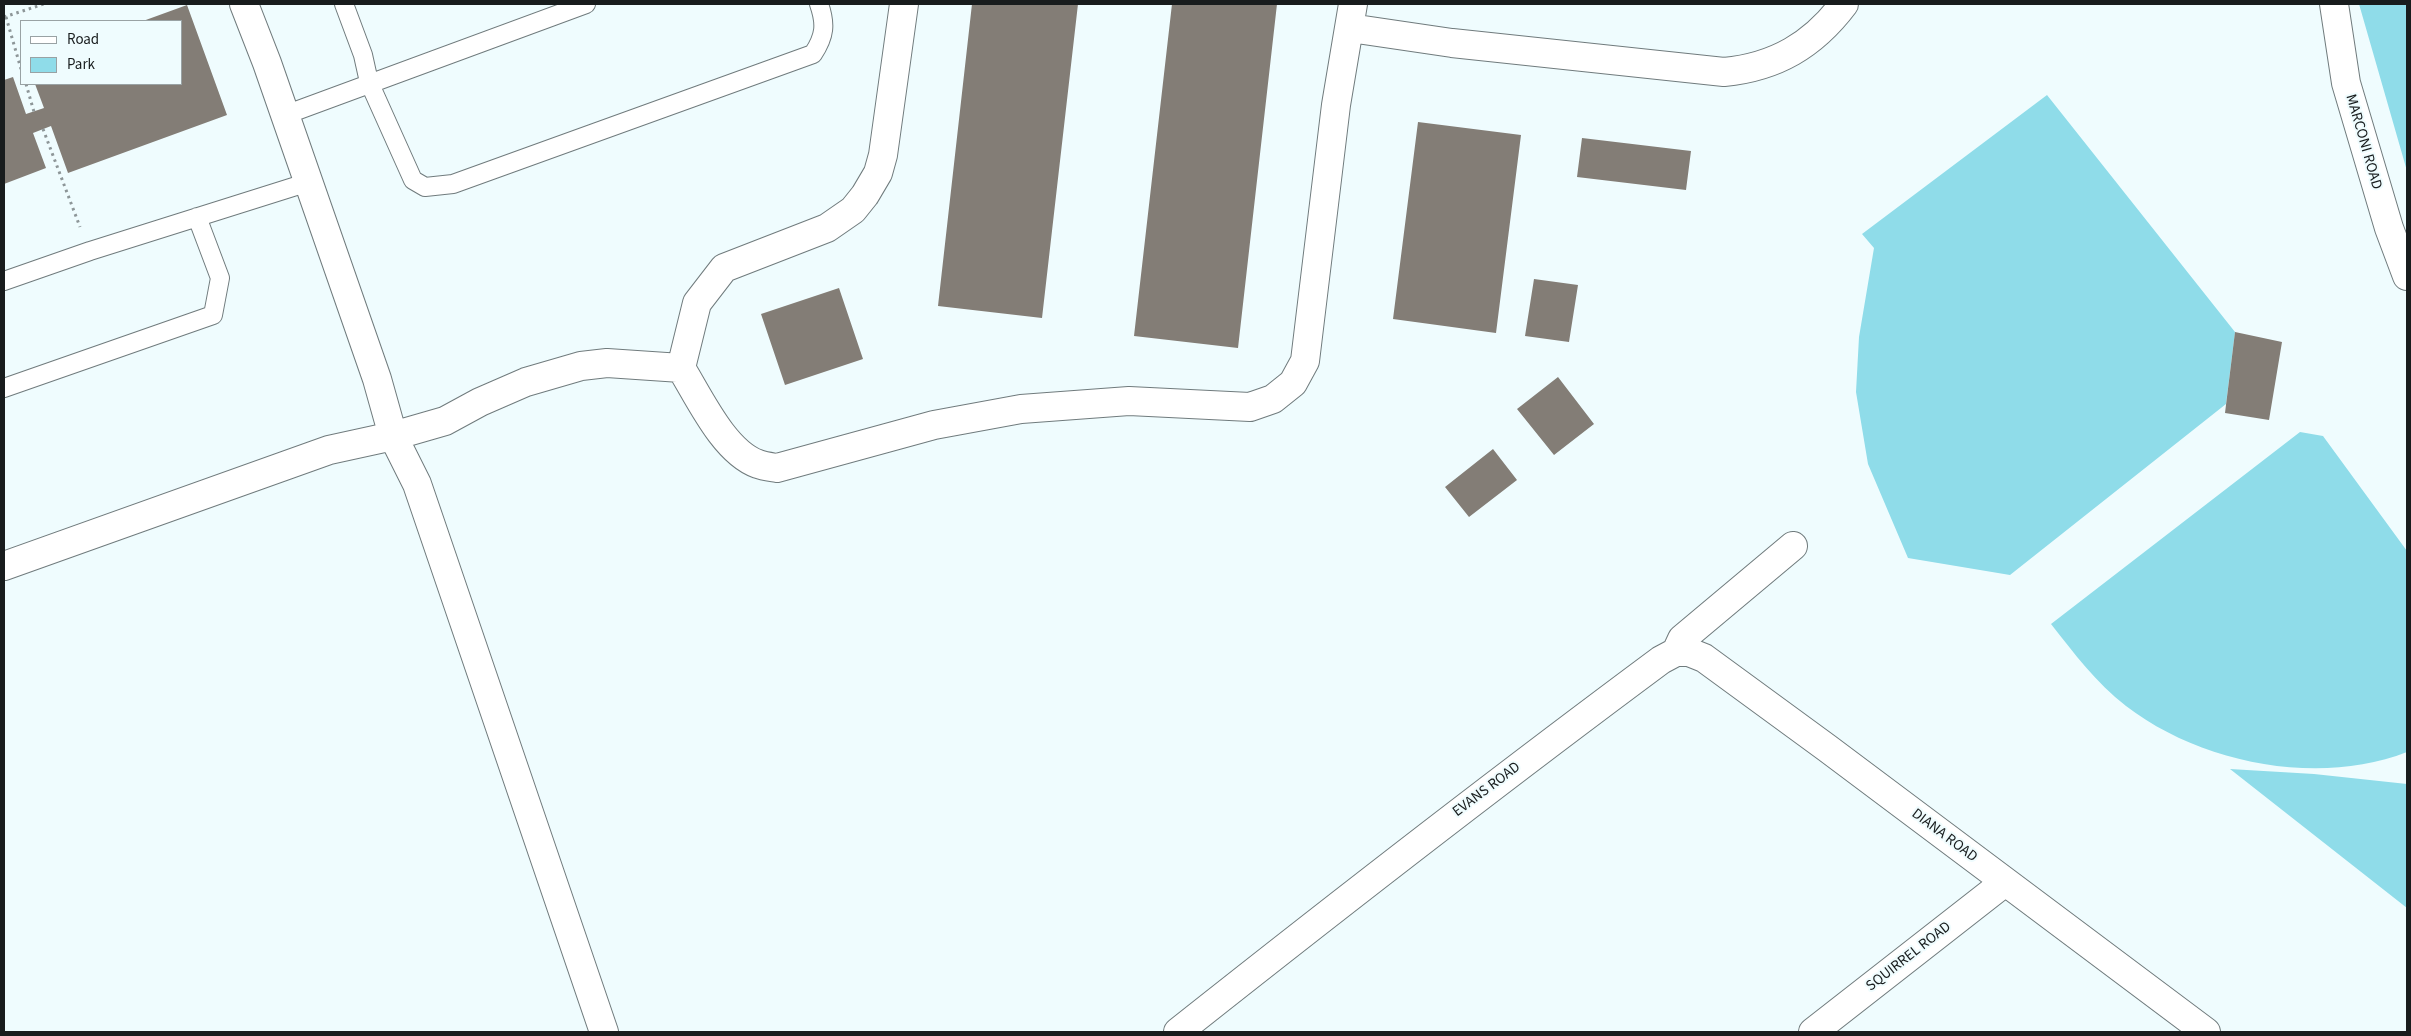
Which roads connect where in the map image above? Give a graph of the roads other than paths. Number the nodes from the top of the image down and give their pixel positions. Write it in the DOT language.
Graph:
graph roads {
  1 [pos="244,4"];
  2 [pos="344,4"];
  3 [pos="586,4"];
  4 [pos="819,4"];
  5 [pos="904,4"];
  6 [pos="1844,4"];
  7 [pos="2334,4"];
  8 [pos="1351,16"];
  9 [pos="369,82"];
  10 [pos="285,115"];
  11 [pos="309,182"];
  12 [pos="197,217"];
  13 [pos="2407,276"];
  14 [pos="4,281"];
  15 [pos="681,368"];
  16 [pos="4,388"];
  17 [pos="394,436"];
  18 [pos="1793,546"];
  19 [pos="4,566"];
  20 [pos="1676,652"];
  21 [pos="2005,882"];
  22 [pos="604,1032"];
  23 [pos="1178,1032"];
  24 [pos="1813,1032"];
  25 [pos="2206,1032"];
  1 -- 10 [label="street"];
  2 -- 9 [label="lane"];
  3 -- 9 [label="lane"];
  4 -- 9 [label="lane"];
  5 -- 15 [label="street"];
  6 -- 8 [label="street"];
  7 -- 13 [label="street, MARCONI ROAD"];
  8 -- 15 [label="street"];
  9 -- 10 [label="lane"];
  10 -- 11 [label="street"];
  11 -- 12 [label="lane"];
  11 -- 17 [label="street"];
  12 -- 14 [label="lane"];
  12 -- 16 [label="lane"];
  15 -- 17 [label="street"];
  17 -- 19 [label="street"];
  17 -- 22 [label="street"];
  18 -- 20 [label="street, EVANS ROAD"];
  20 -- 21 [label="street, DIANA ROAD"];
  20 -- 23 [label="street, EVANS ROAD"];
  21 -- 24 [label="street, SQUIRREL ROAD"];
  21 -- 25 [label="street, DIANA ROAD"];
}
